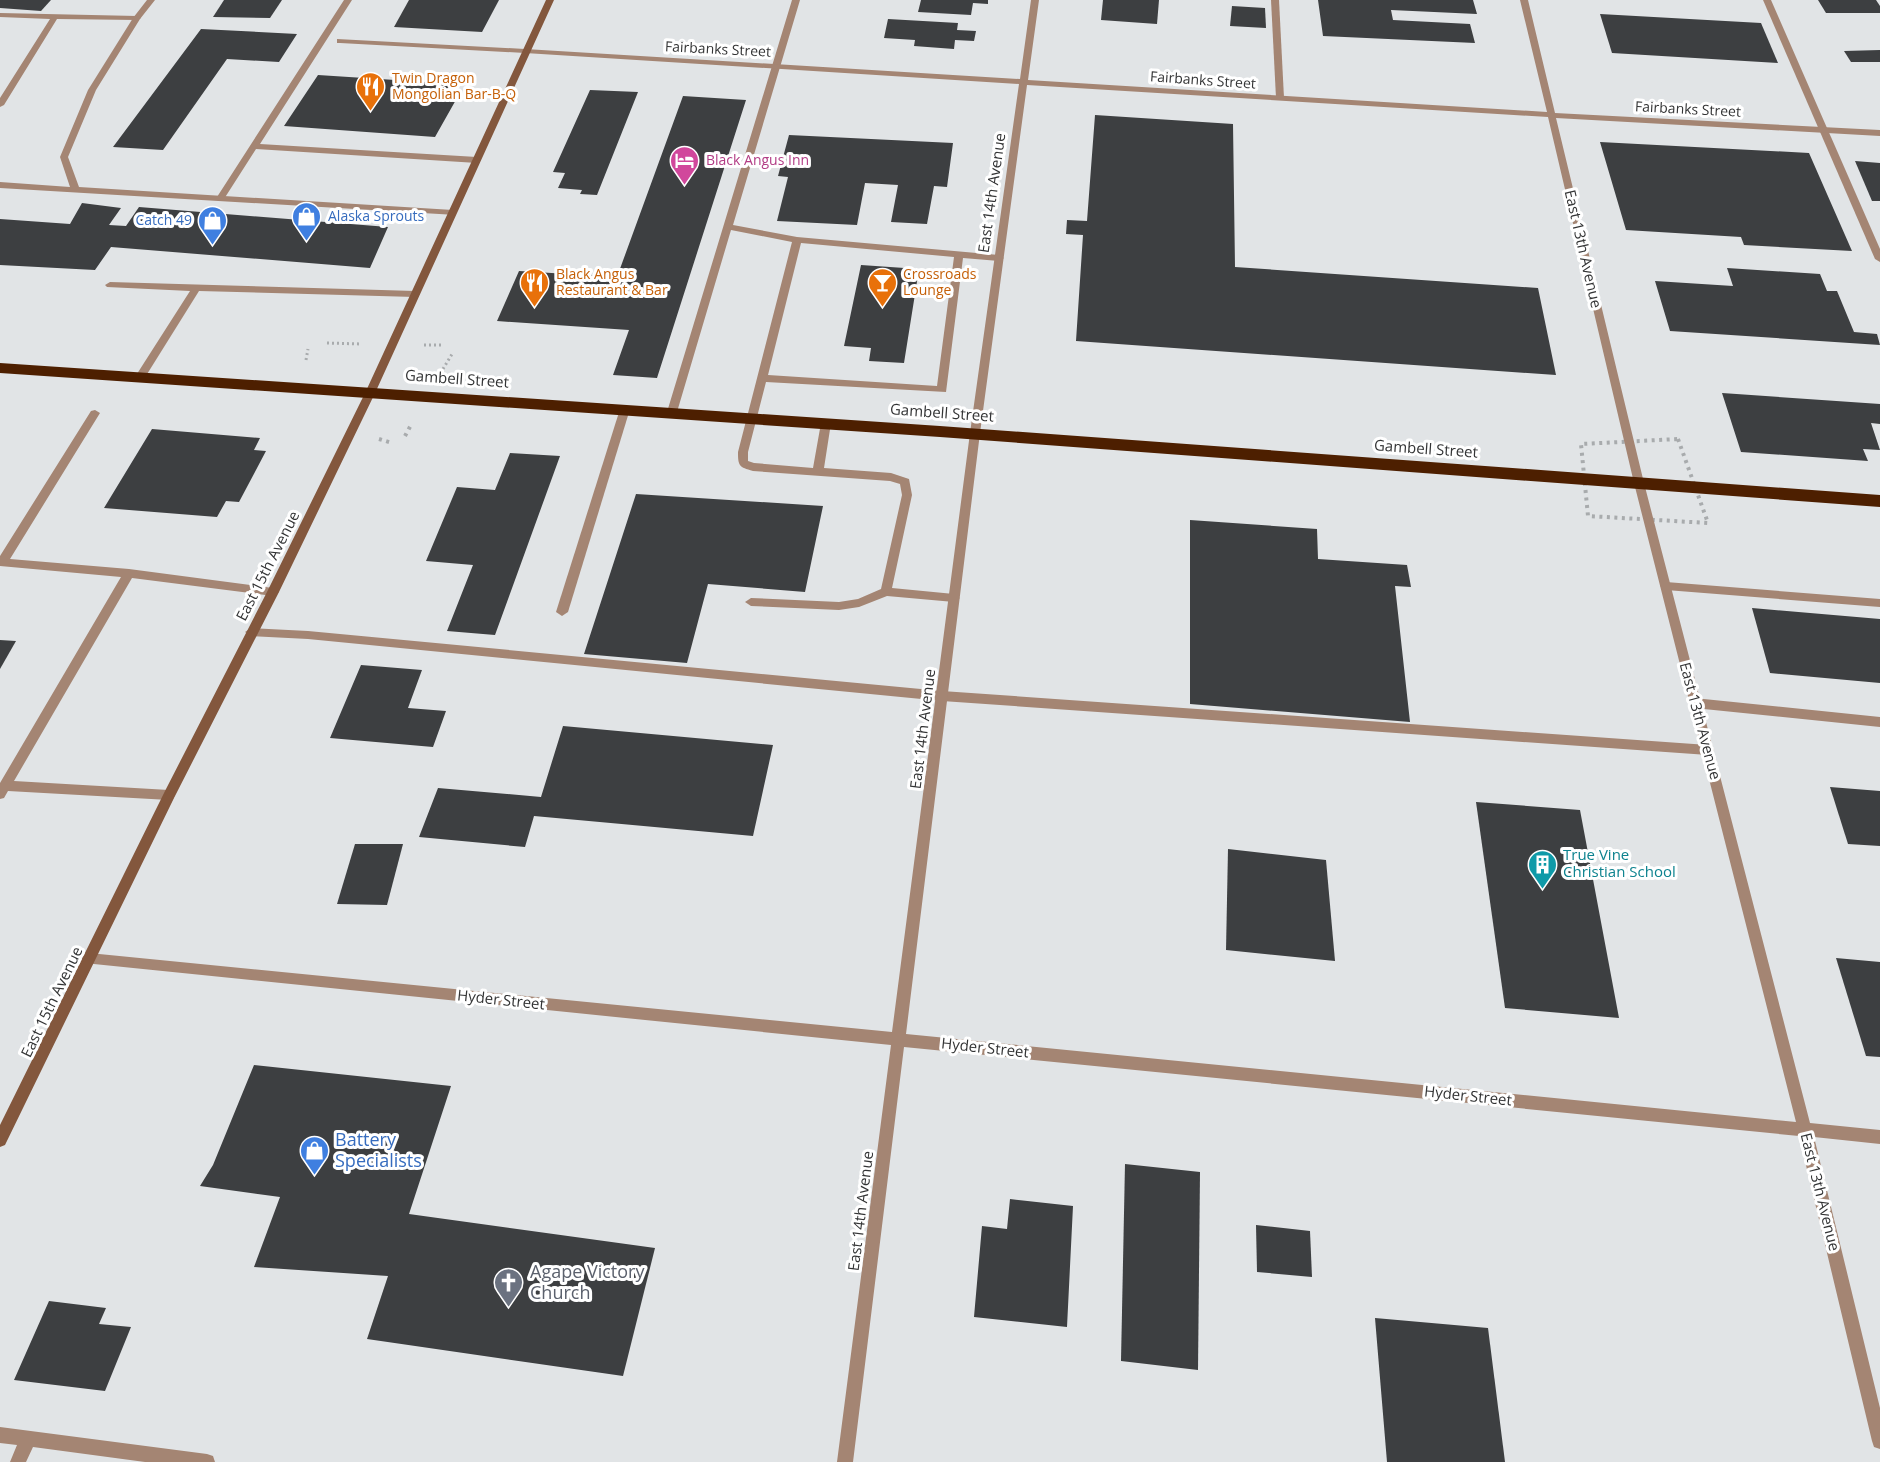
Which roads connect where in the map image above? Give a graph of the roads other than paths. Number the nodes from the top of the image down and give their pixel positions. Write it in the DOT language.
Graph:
graph roads {
  1 [pos="151,0"];
  2 [pos="348,0"];
  3 [pos="550,0"];
  4 [pos="796,0"];
  5 [pos="1035,0"];
  6 [pos="1275,0"];
  7 [pos="1524,0"];
  8 [pos="1767,0"];
  9 [pos="0,15"];
  10 [pos="55,17"];
  11 [pos="137,18"];
  12 [pos="340,41"];
  13 [pos="525,51"];
  14 [pos="776,66"];
  15 [pos="1022,82"];
  16 [pos="1280,98"];
  17 [pos="0,105"];
  18 [pos="1551,115"];
  19 [pos="1824,130"];
  20 [pos="1880,133"];
  21 [pos="254,146"];
  22 [pos="477,160"];
  23 [pos="0,184"];
  24 [pos="75,188"];
  25 [pos="220,197"];
  26 [pos="453,213"];
  27 [pos="728,227"];
  28 [pos="797,240"];
  29 [pos="959,255"];
  30 [pos="999,258"];
  31 [pos="1880,259"];
  32 [pos="110,285"];
  33 [pos="196,288"];
  34 [pos="415,294"];
  35 [pos="0,368"];
  36 [pos="140,377"];
  37 [pos="762,378"];
  38 [pos="371,391"];
  39 [pos="625,409"];
  40 [pos="672,412"];
  41 [pos="95,413"];
  42 [pos="752,418"];
  43 [pos="826,423"];
  44 [pos="975,433"];
  45 [pos="818,471"];
  46 [pos="1639,483"];
  47 [pos="1880,501"];
  48 [pos="129,573"];
  49 [pos="1666,586"];
  50 [pos="273,592"];
  51 [pos="886,592"];
  52 [pos="954,598"];
  53 [pos="750,602"];
  54 [pos="1880,603"];
  55 [pos="562,612"];
  56 [pos="251,632"];
  57 [pos="942,696"];
  58 [pos="1694,703"];
  59 [pos="1880,722"];
  60 [pos="1708,750"];
  61 [pos="3,790"];
  62 [pos="169,795"];
  63 [pos="90,959"];
  64 [pos="898,1039"];
  65 [pos="6,1117"];
  66 [pos="1805,1130"];
  67 [pos="1880,1137"];
  68 [pos="0,1140"];
  69 [pos="0,1435"];
  70 [pos="28,1439"];
  71 [pos="1880,1441"];
  72 [pos="18,1462"];
  73 [pos="207,1462"];
  74 [pos="845,1462"];
  1 -- 11 [label="street"];
  2 -- 21 [label="street"];
  3 -- 13 [label="main road, East 15th Avenue"];
  4 -- 14 [label="street"];
  5 -- 15 [label="street, East 14th Avenue"];
  6 -- 16 [label="street"];
  7 -- 18 [label="street, East 13th Avenue"];
  8 -- 19 [label="street"];
  9 -- 10 [label="street"];
  10 -- 11 [label="street"];
  10 -- 17 [label="street"];
  11 -- 24 [label="street"];
  12 -- 13 [label="street, Fairbanks Street"];
  13 -- 14 [label="street, Fairbanks Street"];
  13 -- 22 [label="main road, East 15th Avenue"];
  14 -- 15 [label="street, Fairbanks Street"];
  14 -- 27 [label="street"];
  15 -- 16 [label="street, Fairbanks Street"];
  15 -- 30 [label="street, East 14th Avenue"];
  16 -- 18 [label="street, Fairbanks Street"];
  18 -- 19 [label="street, Fairbanks Street"];
  18 -- 46 [label="street, East 13th Avenue"];
  19 -- 20 [label="street, Fairbanks Street"];
  19 -- 31 [label="street"];
  21 -- 22 [label="street"];
  21 -- 25 [label="street"];
  22 -- 26 [label="main road, East 15th Avenue"];
  23 -- 24 [label="street"];
  24 -- 25 [label="street"];
  25 -- 26 [label="street"];
  26 -- 34 [label="main road, East 15th Avenue"];
  27 -- 28 [label="street"];
  27 -- 40 [label="street"];
  28 -- 29 [label="street"];
  28 -- 37 [label="street"];
  29 -- 30 [label="street"];
  29 -- 37 [label="street"];
  30 -- 44 [label="street, East 14th Avenue"];
  32 -- 33 [label="street"];
  33 -- 34 [label="street"];
  33 -- 36 [label="street"];
  34 -- 38 [label="main road, East 15th Avenue"];
  35 -- 36 [label="highway, Gambell Street"];
  36 -- 38 [label="highway, Gambell Street"];
  37 -- 42 [label="street"];
  38 -- 39 [label="highway, Gambell Street"];
  38 -- 50 [label="main road, East 15th Avenue"];
  39 -- 40 [label="highway, Gambell Street"];
  39 -- 55 [label="street"];
  40 -- 42 [label="highway, Gambell Street"];
  41 -- 48 [label="street"];
  42 -- 43 [label="highway, Gambell Street"];
  42 -- 45 [label="street"];
  43 -- 44 [label="highway, Gambell Street"];
  43 -- 45 [label="street"];
  44 -- 46 [label="highway, Gambell Street"];
  44 -- 52 [label="street, East 14th Avenue"];
  45 -- 51 [label="street"];
  46 -- 47 [label="highway, Gambell Street"];
  46 -- 49 [label="street, East 13th Avenue"];
  48 -- 50 [label="street"];
  48 -- 61 [label="street"];
  49 -- 54 [label="street"];
  49 -- 58 [label="street, East 13th Avenue"];
  50 -- 56 [label="main road, East 15th Avenue"];
  51 -- 52 [label="street"];
  51 -- 53 [label="street"];
  52 -- 57 [label="street, East 14th Avenue"];
  56 -- 57 [label="street"];
  56 -- 62 [label="main road, East 15th Avenue"];
  57 -- 60 [label="street"];
  57 -- 64 [label="street, East 14th Avenue"];
  58 -- 59 [label="street"];
  58 -- 60 [label="street, East 13th Avenue"];
  60 -- 66 [label="street, East 13th Avenue"];
  61 -- 62 [label="street"];
  62 -- 63 [label="main road, East 15th Avenue"];
  63 -- 64 [label="street, Hyder Street"];
  63 -- 65 [label="main road, East 15th Avenue"];
  64 -- 66 [label="street, Hyder Street"];
  64 -- 74 [label="street, East 14th Avenue"];
  65 -- 68 [label="main road, East 15th Avenue"];
  66 -- 67 [label="street, Hyder Street"];
  66 -- 71 [label="street, East 13th Avenue"];
  69 -- 70 [label="street"];
  70 -- 72 [label="street"];
  70 -- 73 [label="street"];
}
